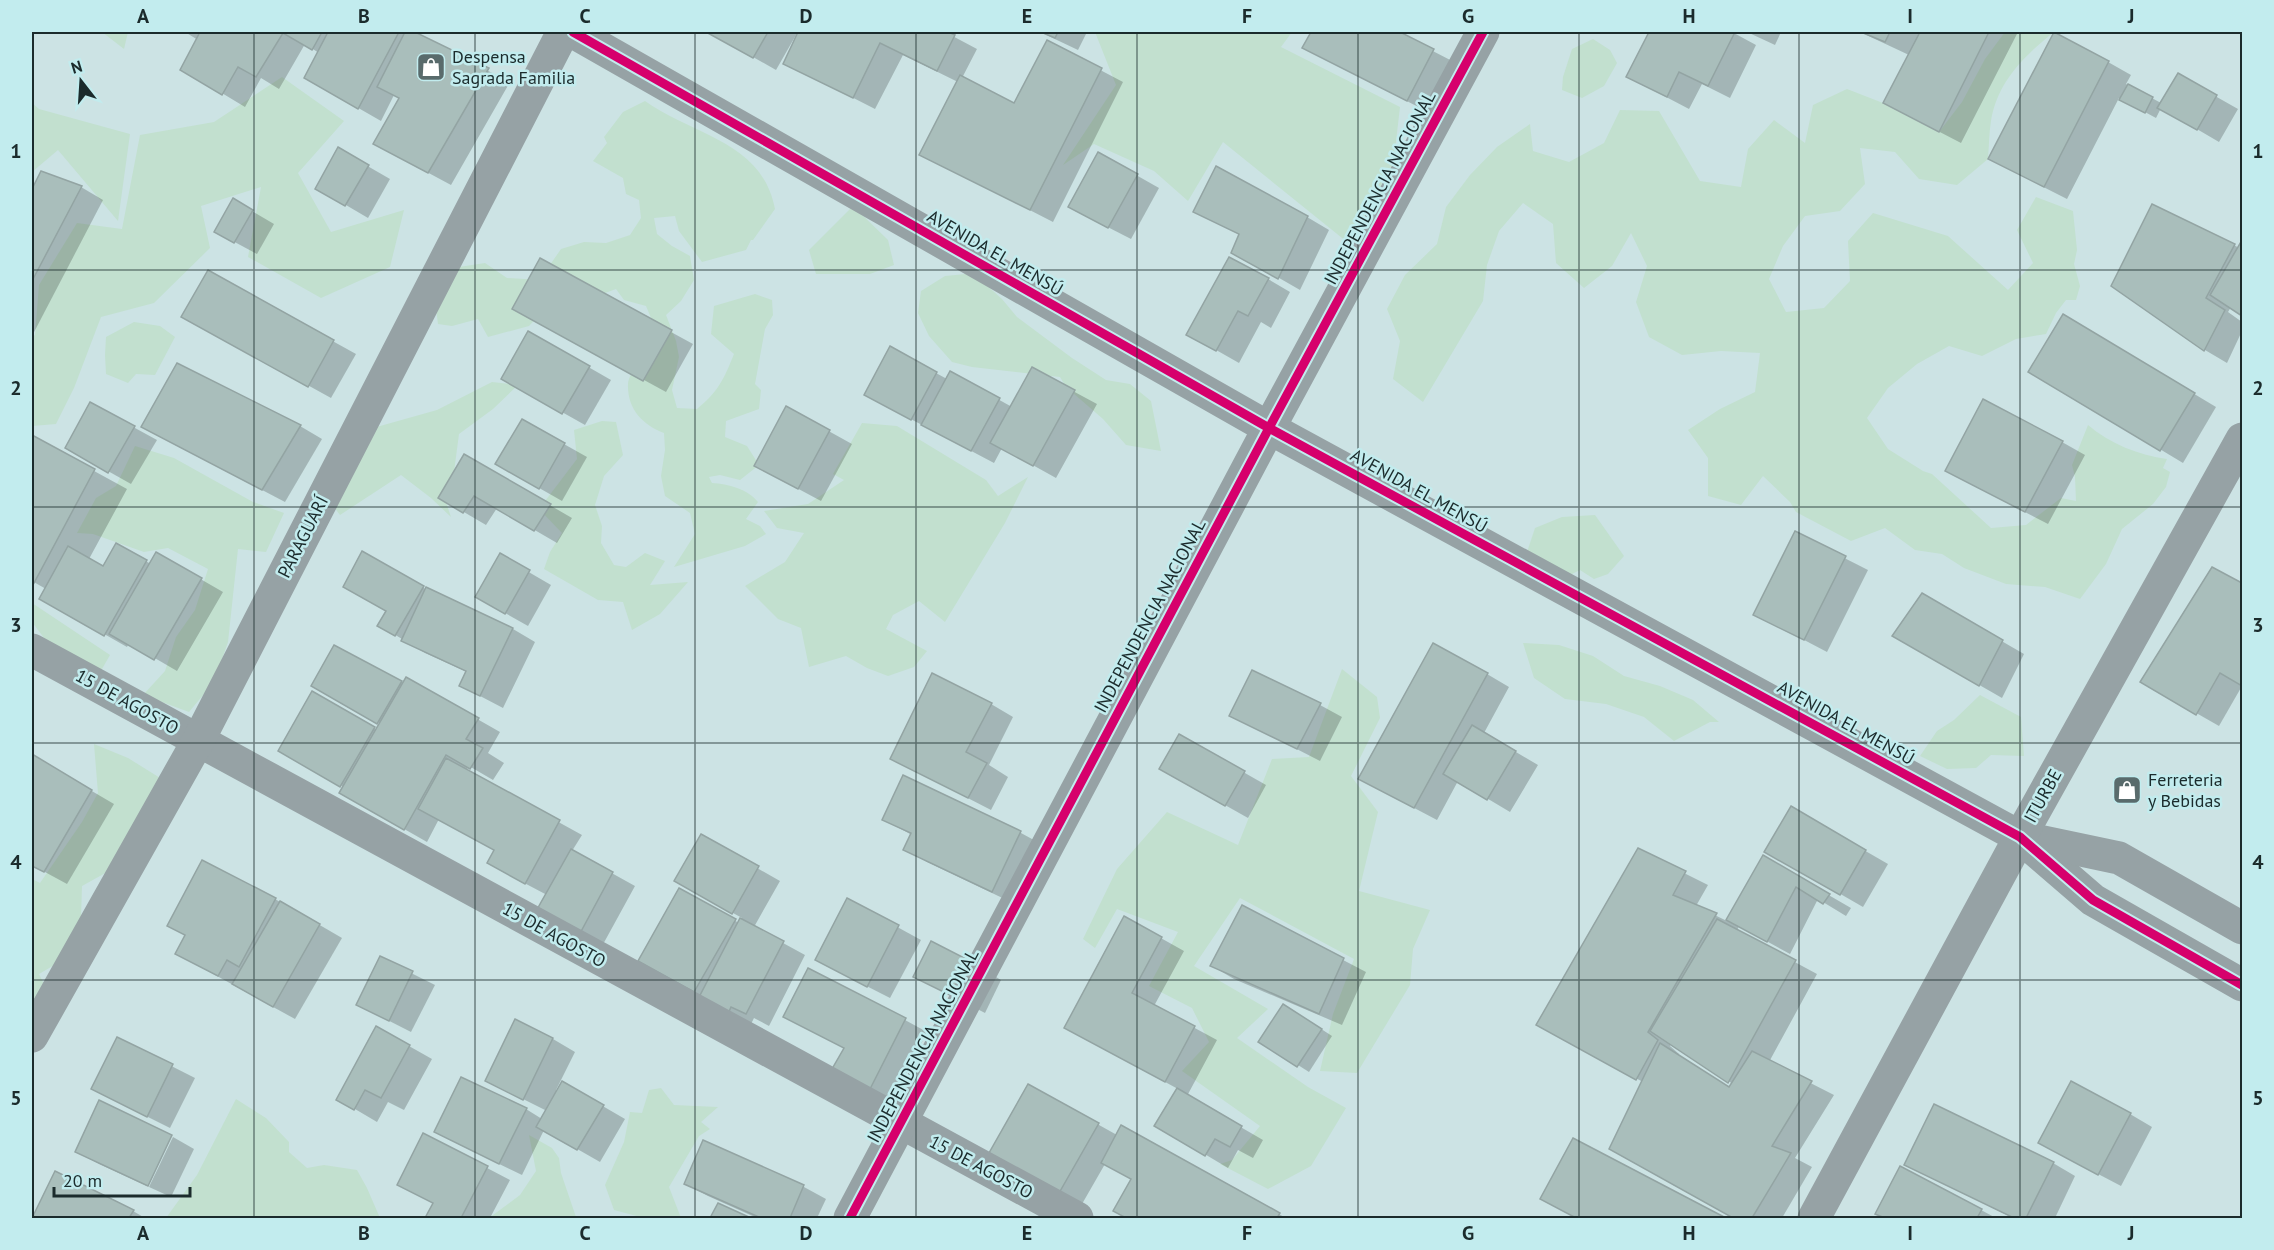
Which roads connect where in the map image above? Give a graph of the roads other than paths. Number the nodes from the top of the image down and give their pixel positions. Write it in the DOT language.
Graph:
graph roads {
  1 [pos="563,32"];
  2 [pos="573,32"];
  3 [pos="1483,32"];
  4 [pos="1269,428"];
  5 [pos="2242,439"];
  6 [pos="32,650"];
  7 [pos="198,741"];
  8 [pos="2020,837"];
  9 [pos="2242,928"];
  10 [pos="2242,985"];
  11 [pos="32,1036"];
  12 [pos="901,1123"];
  13 [pos="850,1218"];
  14 [pos="1077,1218"];
  15 [pos="1814,1218"];
  1 -- 7 [label="street, PARAGUARÍ"];
  2 -- 4 [label="street, AVENIDA EL MENSÚ"];
  3 -- 4 [label="street, INDEPENDENCIA NACIONAL"];
  4 -- 8 [label="street, AVENIDA EL MENSÚ"];
  4 -- 12 [label="street, INDEPENDENCIA NACIONAL"];
  5 -- 8 [label="street, ITURBE"];
  6 -- 7 [label="street, 15 DE AGOSTO"];
  7 -- 11 [label="street, PARAGUARÍ"];
  7 -- 12 [label="street, 15 DE AGOSTO"];
  8 -- 9 [label="street, AVENIDA EL MENSÚ"];
  8 -- 10 [label="street, AVENIDA EL MENSÚ"];
  8 -- 15 [label="street, ITURBE"];
  12 -- 13 [label="street, INDEPENDENCIA NACIONAL"];
  12 -- 14 [label="street, 15 DE AGOSTO"];
}
